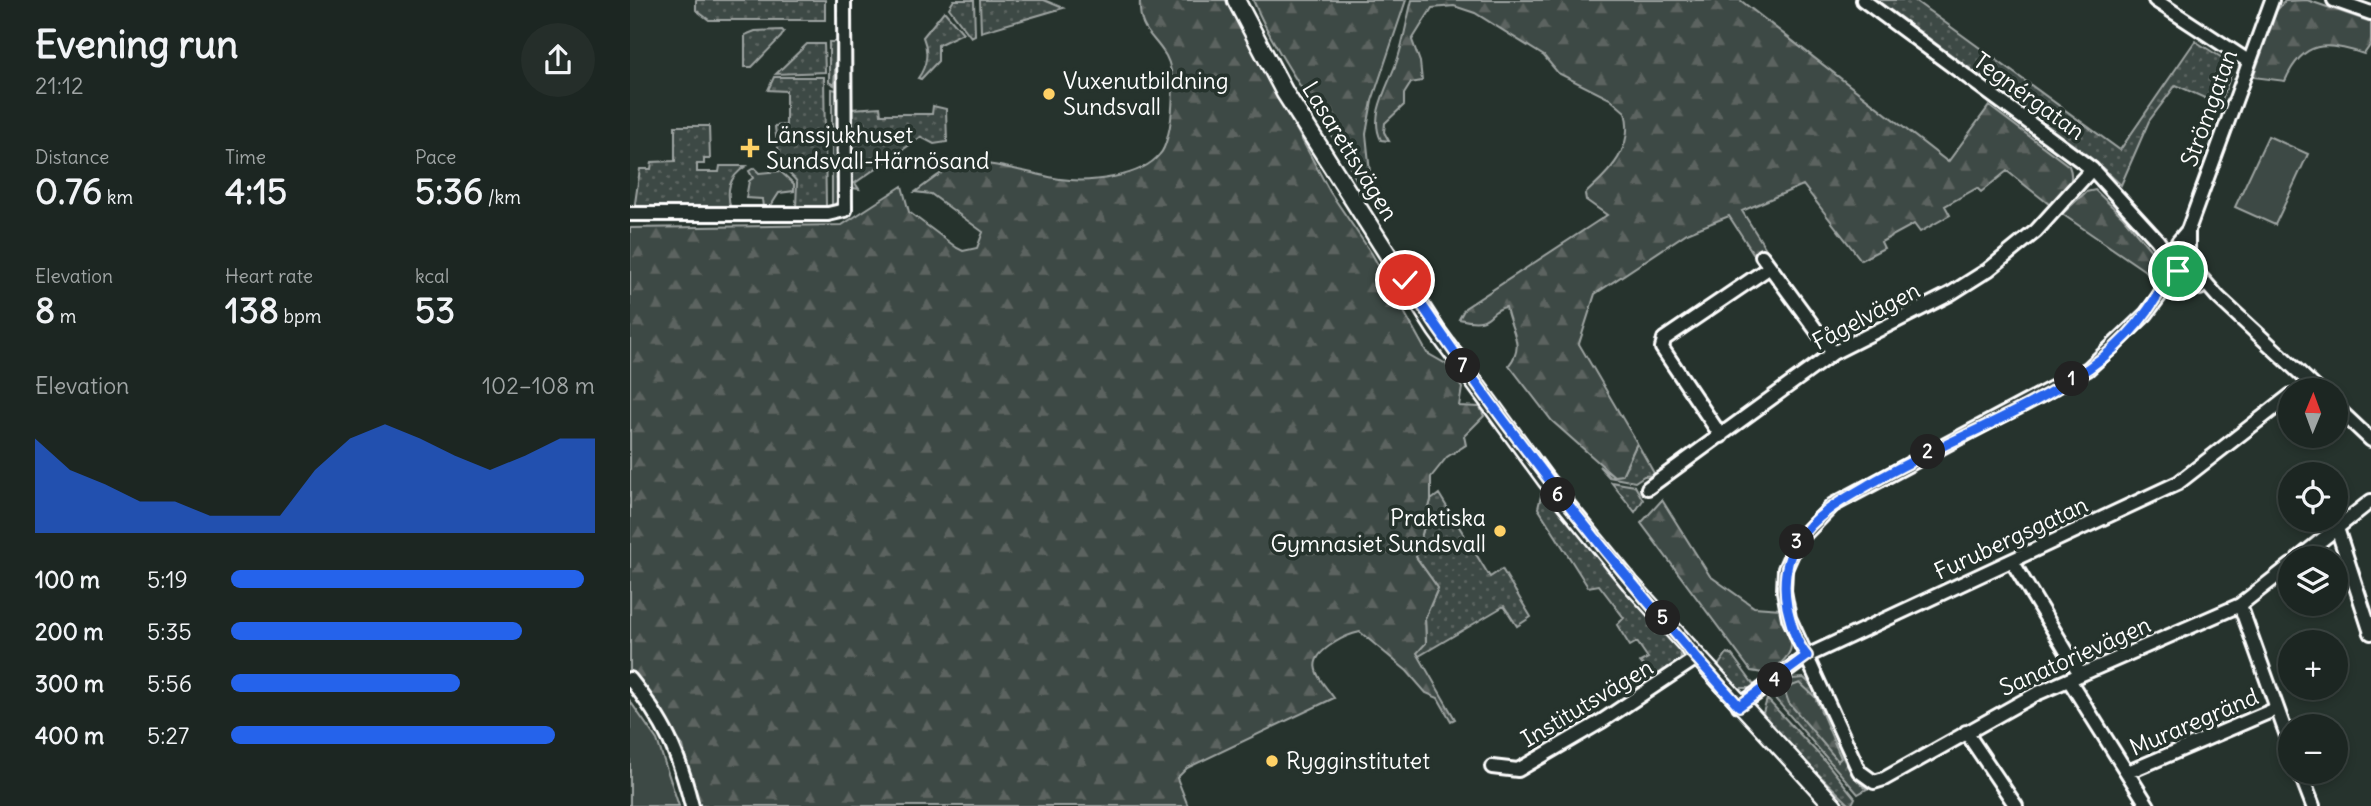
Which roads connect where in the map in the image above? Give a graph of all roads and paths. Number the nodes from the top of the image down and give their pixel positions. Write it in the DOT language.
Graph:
graph roads {
  1 [pos="844,0"];
  2 [pos="1236,0"];
  3 [pos="1863,0"];
  4 [pos="2155,0"];
  5 [pos="2272,0"];
  6 [pos="2334,0"];
  7 [pos="2371,13"];
  8 [pos="2248,61"];
  9 [pos="2092,169"];
  10 [pos="630,214"];
  11 [pos="2180,262"];
  12 [pos="1833,353"];
  13 [pos="2305,378"];
  14 [pos="2278,405"];
  15 [pos="2348,418"];
  16 [pos="1721,436"];
  17 [pos="2371,440"];
  18 [pos="1648,488"];
  19 [pos="2371,501"];
  20 [pos="2348,519"];
  21 [pos="2332,532"];
  22 [pos="2338,532"];
  23 [pos="2314,546"];
  24 [pos="2012,561"];
  25 [pos="2278,575"];
  26 [pos="2240,605"];
  27 [pos="2371,633"];
  28 [pos="1807,656"];
  29 [pos="1698,657"];
  30 [pos="2074,677"];
  31 [pos="630,679"];
  32 [pos="1739,706"];
  33 [pos="2276,709"];
  34 [pos="2278,714"];
  35 [pos="1966,733"];
  36 [pos="1492,767"];
  37 [pos="2128,772"];
  38 [pos="1874,782"];
  39 [pos="2305,784"];
  40 [pos="1831,805"];
  41 [pos="692,806"];
  42 [pos="2016,806"];
  43 [pos="2148,806"];
  44 [pos="2314,806"];
  1 -- 10 [label="street"];
  2 -- 29 [label="street, Lasarettsvägen"];
  3 -- 9 [label="street, Tegnérgatan"];
  4 -- 8 [label="street"];
  5 -- 8 [label="street, Strömgatan"];
  6 -- 7 [label="street"];
  8 -- 11 [label="street, Strömgatan"];
  9 -- 11 [label="street, Tegnérgatan"];
  9 -- 12 [label="street, Fågelvägen"];
  11 -- 13 [label="street, Tegnérgatan"];
  11 -- 28 [label="street, Strömgatan"];
  12 -- 16 [label="street, Fågelvägen"];
  12 -- 16 [label="street"];
  14 -- 24 [label="street, Furubergsgatan"];
  15 -- 17 [label="street"];
  16 -- 18 [label="street, Fågelvägen"];
  19 -- 20 [label="street"];
  21 -- 23 [label="street"];
  22 -- 27 [label="street"];
  24 -- 28 [label="street, Furubergsgatan"];
  24 -- 30 [label="street"];
  25 -- 26 [label="street, Sanatorievägen"];
  26 -- 30 [label="street, Sanatorievägen"];
  26 -- 33 [label="street"];
  28 -- 32 [label="street, Furubergsgatan"];
  28 -- 38 [label="street, Strömgatan"];
  29 -- 32 [label="street, Lasarettsvägen"];
  29 -- 36 [label="street, Institutsvägen"];
  30 -- 35 [label="street, Sanatorievägen"];
  30 -- 37 [label="street"];
  31 -- 41 [label="street"];
  32 -- 40 [label="street, Lasarettsvägen"];
  33 -- 34 [label="street"];
  33 -- 37 [label="street, Muraregränd"];
  35 -- 38 [label="street, Sanatorievägen"];
  35 -- 42 [label="street"];
  37 -- 43 [label="street"];
  39 -- 44 [label="street"];
}
